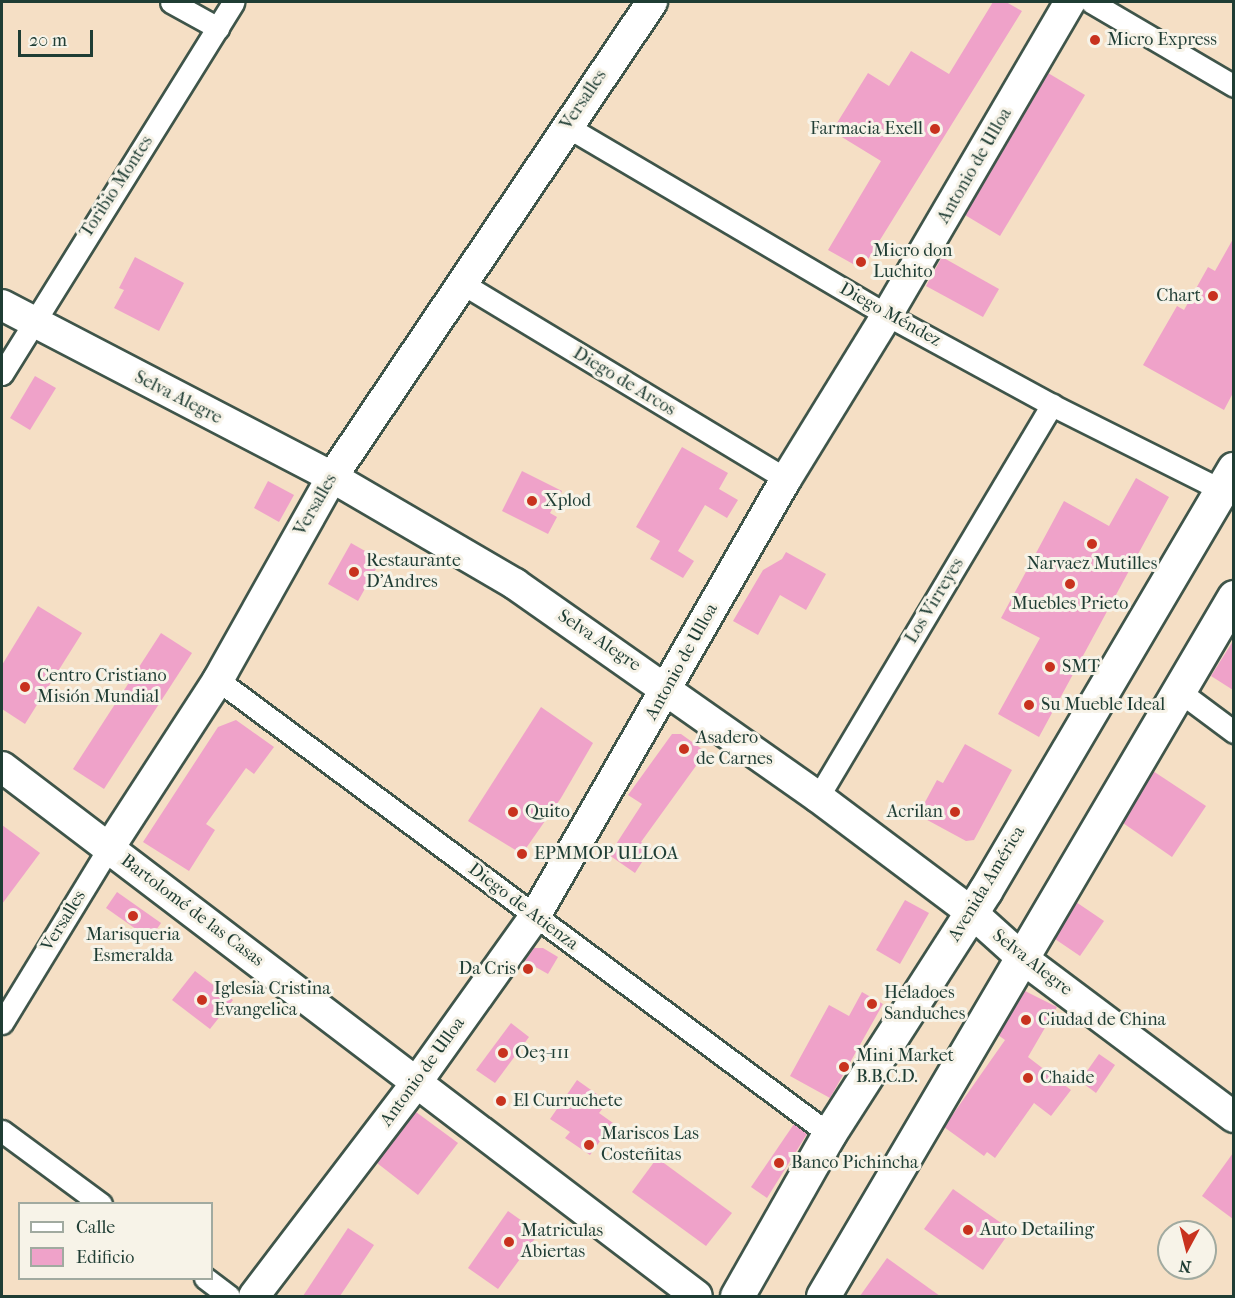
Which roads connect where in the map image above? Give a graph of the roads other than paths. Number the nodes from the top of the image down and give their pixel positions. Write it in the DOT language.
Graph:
graph roads {
  1 [pos="171,2"];
  2 [pos="234,2"];
  3 [pos="652,2"];
  4 [pos="1071,2"];
  5 [pos="1091,2"];
  6 [pos="218,28"];
  7 [pos="1233,86"];
  8 [pos="566,126"];
  9 [pos="463,284"];
  10 [pos="2,305"];
  11 [pos="887,315"];
  12 [pos="32,321"];
  13 [pos="2,374"];
  14 [pos="1052,405"];
  15 [pos="332,477"];
  16 [pos="786,479"];
  17 [pos="1228,480"];
  18 [pos="1233,597"];
  19 [pos="218,680"];
  20 [pos="668,688"];
  21 [pos="1179,692"];
  22 [pos="1233,732"];
  23 [pos="2,767"];
  24 [pos="818,797"];
  25 [pos="110,848"];
  26 [pos="971,912"];
  27 [pos="535,916"];
  28 [pos="1022,958"];
  29 [pos="2,1023"];
  30 [pos="416,1083"];
  31 [pos="1233,1117"];
  32 [pos="2,1131"];
  33 [pos="829,1134"];
  34 [pos="100,1202"];
  35 [pos="208,1280"];
  36 [pos="229,1296"];
  37 [pos="254,1296"];
  38 [pos="698,1296"];
  39 [pos="737,1296"];
  40 [pos="823,1296"];
  1 -- 6 [label="street"];
  2 -- 6 [label="street, Toribio Montes"];
  3 -- 8 [label="street, Versalles"];
  4 -- 11 [label="street, Antonio de Ulloa"];
  5 -- 7 [label="street"];
  6 -- 12 [label="street, Toribio Montes"];
  8 -- 9 [label="street, Versalles"];
  8 -- 11 [label="street, Diego Méndez"];
  9 -- 15 [label="street, Versalles"];
  9 -- 16 [label="street, Diego de Arcos"];
  10 -- 12 [label="street, Selva Alegre"];
  11 -- 14 [label="street, Diego Méndez"];
  11 -- 16 [label="street, Antonio de Ulloa"];
  12 -- 13 [label="street, Toribio Montes"];
  12 -- 15 [label="street, Selva Alegre"];
  14 -- 17 [label="street, Diego Méndez"];
  14 -- 24 [label="street, Los Virreyes"];
  15 -- 19 [label="street, Versalles"];
  15 -- 20 [label="street, Selva Alegre"];
  16 -- 20 [label="street, Antonio de Ulloa"];
  17 -- 26 [label="main road, Avenida América"];
  18 -- 21 [label="main road"];
  19 -- 25 [label="street, Versalles"];
  19 -- 27 [label="street, Diego de Atienza"];
  20 -- 24 [label="street, Selva Alegre"];
  20 -- 27 [label="street, Antonio de Ulloa"];
  21 -- 22 [label="street"];
  21 -- 28 [label="main road"];
  23 -- 25 [label="street, Bartolomé de las Casas"];
  24 -- 26 [label="street, Selva Alegre"];
  25 -- 29 [label="street, Versalles"];
  25 -- 30 [label="street, Bartolomé de las Casas"];
  26 -- 28 [label="street, Selva Alegre"];
  26 -- 33 [label="main road, Avenida América"];
  27 -- 30 [label="street, Antonio de Ulloa"];
  27 -- 33 [label="street, Diego de Atienza"];
  28 -- 31 [label="street, Selva Alegre"];
  28 -- 40 [label="main road"];
  30 -- 37 [label="street, Antonio de Ulloa"];
  30 -- 38 [label="street, Bartolomé de las Casas"];
  32 -- 34 [label="street"];
  33 -- 39 [label="main road, Avenida América"];
  35 -- 36 [label="street"];
}
